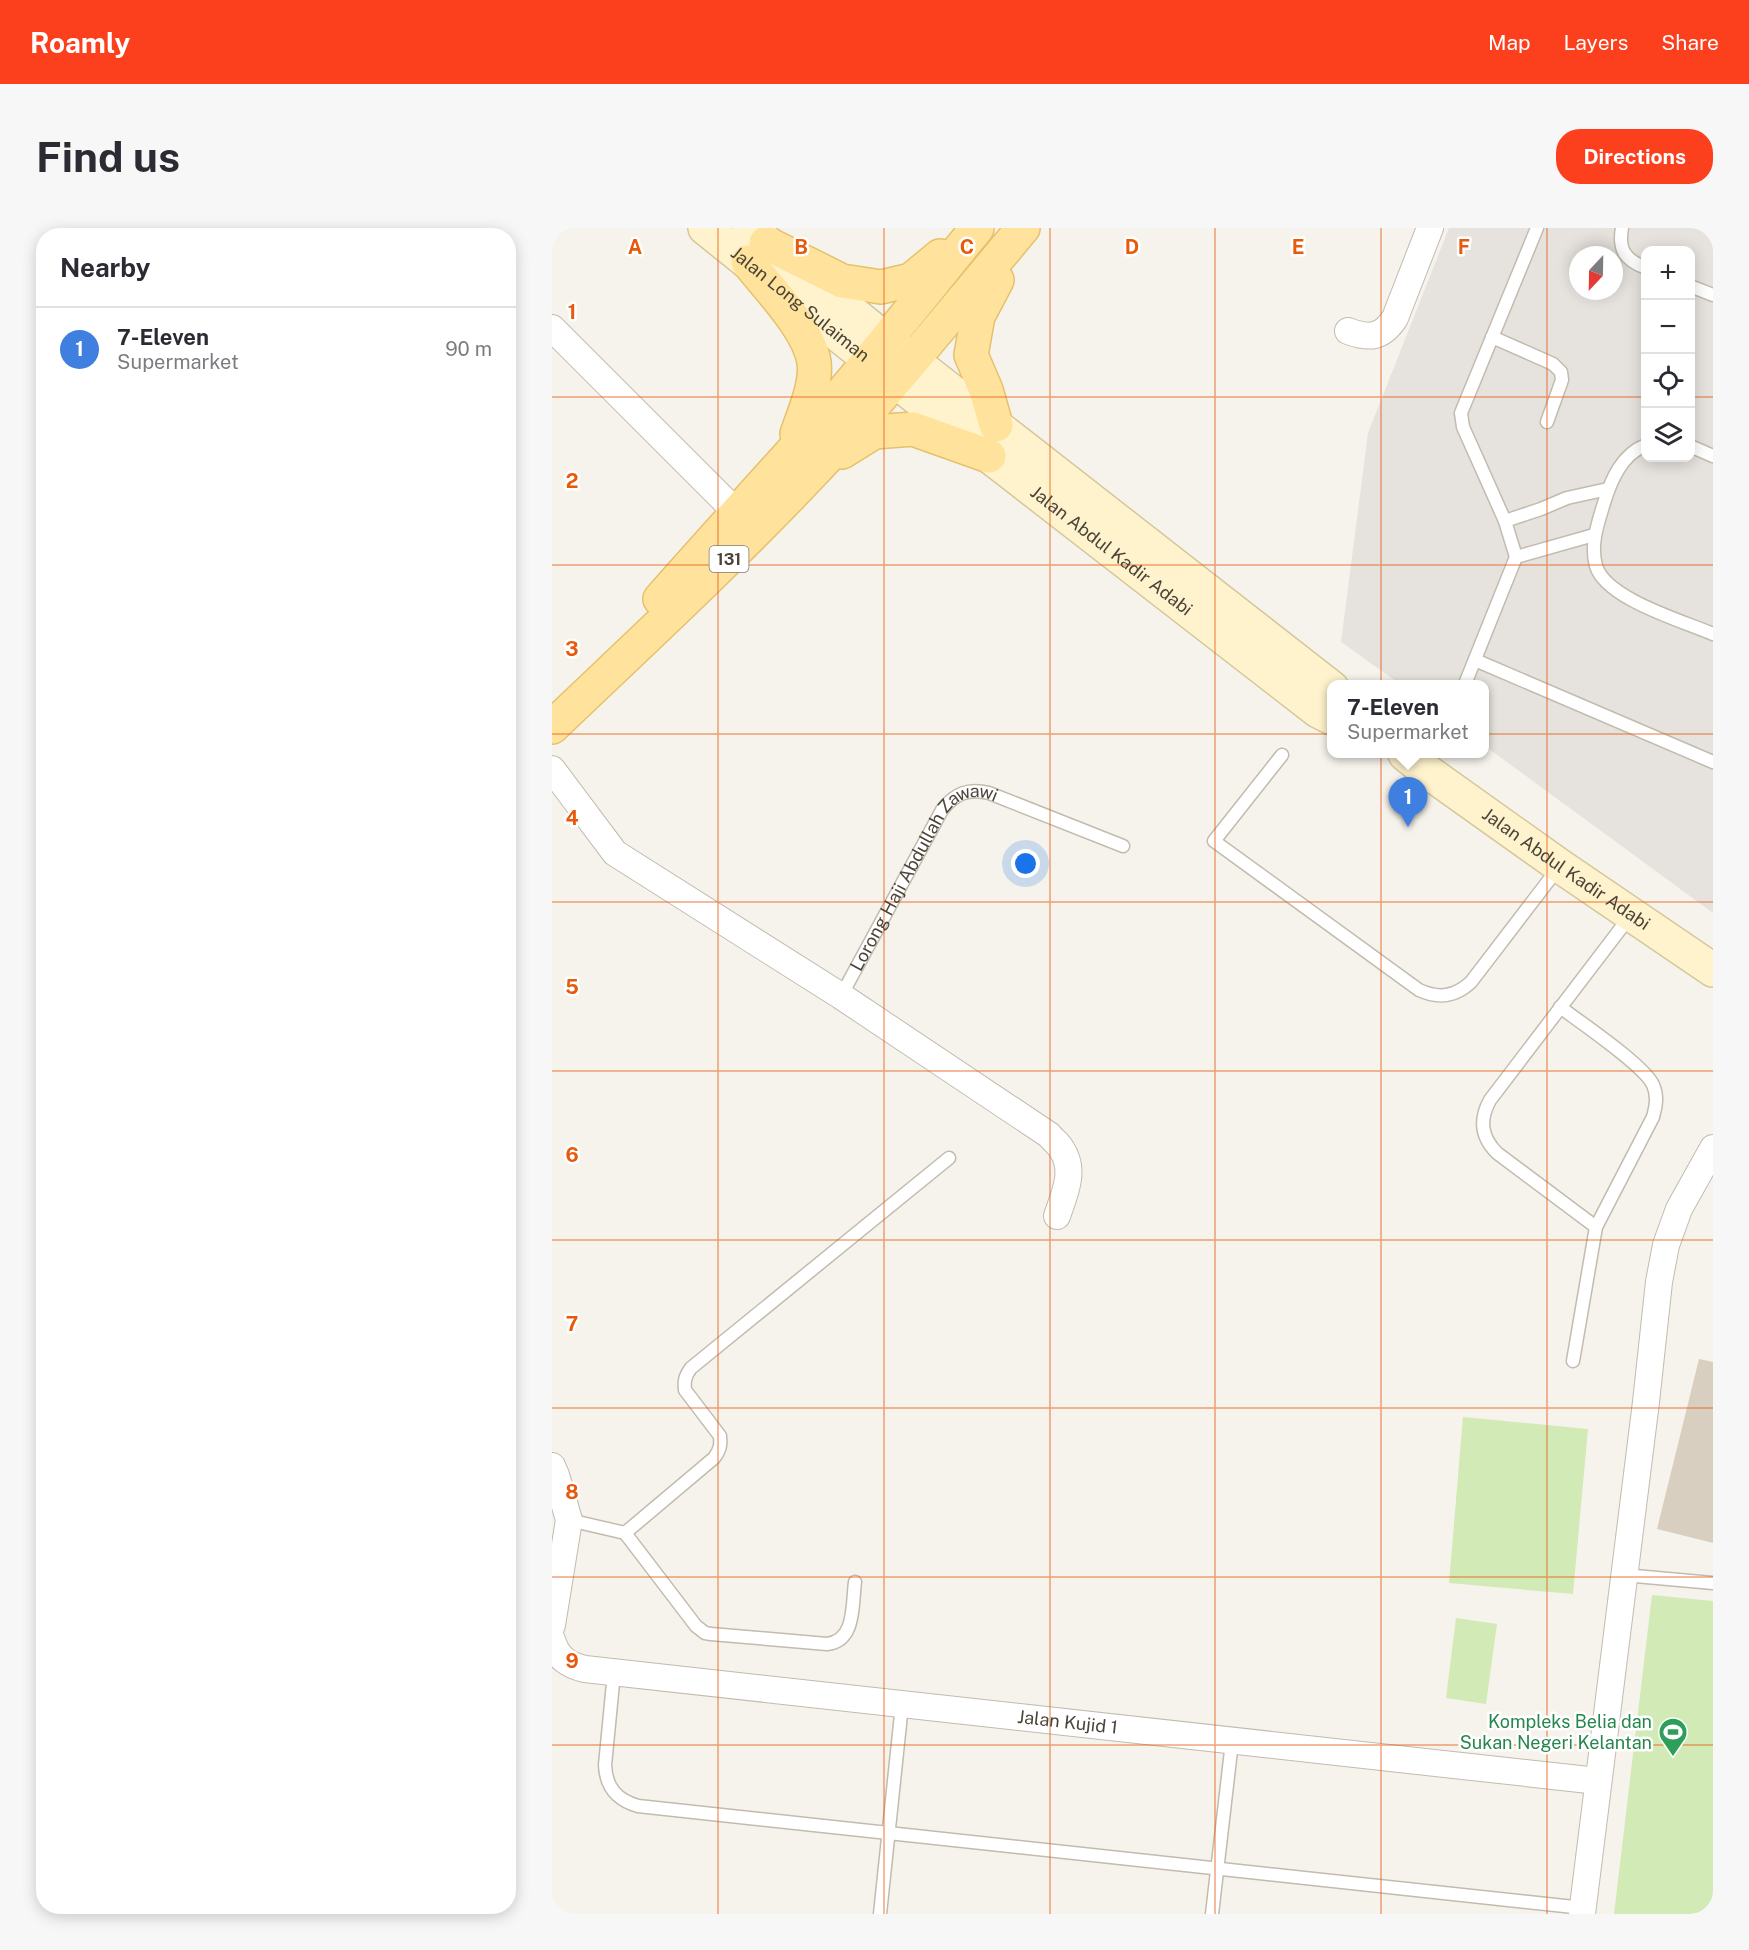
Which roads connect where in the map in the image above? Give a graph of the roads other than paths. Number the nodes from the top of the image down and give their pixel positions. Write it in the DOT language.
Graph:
graph roads {
  1 [pos="705,228"];
  2 [pos="973,228"];
  3 [pos="977,228"];
  4 [pos="1024,228"];
  5 [pos="1430,228"];
  6 [pos="1537,228"];
  7 [pos="1622,228"];
  8 [pos="754,244"];
  9 [pos="1641,265"];
  10 [pos="1695,288"];
  11 [pos="1713,295"];
  12 [pos="552,328"];
  13 [pos="1348,331"];
  14 [pos="1492,337"];
  15 [pos="891,360"];
  16 [pos="1547,422"];
  17 [pos="992,440"];
  18 [pos="1641,447"];
  19 [pos="1695,449"];
  20 [pos="1713,456"];
  21 [pos="804,461"];
  22 [pos="1608,489"];
  23 [pos="736,512"];
  24 [pos="1505,521"];
  25 [pos="1594,535"];
  26 [pos="1516,557"];
  27 [pos="1713,634"];
  28 [pos="1475,660"];
  29 [pos="1467,680"];
  30 [pos="1327,684"];
  31 [pos="1327,716"];
  32 [pos="552,725"];
  33 [pos="1282,755"];
  34 [pos="1413,758"];
  35 [pos="1713,762"];
  36 [pos="552,769"];
  37 [pos="1123,846"];
  38 [pos="1560,866"];
  39 [pos="1631,915"];
  40 [pos="1713,970"];
  41 [pos="841,996"];
  42 [pos="1560,1007"];
  43 [pos="1713,1148"];
  44 [pos="949,1158"];
  45 [pos="1057,1216"];
  46 [pos="1596,1227"];
  47 [pos="1573,1361"];
  48 [pos="552,1466"];
  49 [pos="568,1520"];
  50 [pos="625,1533"];
  51 [pos="1624,1575"];
  52 [pos="855,1582"];
  53 [pos="1713,1583"];
  54 [pos="552,1625"];
  55 [pos="552,1640"];
  56 [pos="614,1673"];
  57 [pos="902,1705"];
  58 [pos="1232,1742"];
  59 [pos="1598,1781"];
  60 [pos="889,1834"];
  61 [pos="1217,1869"];
  62 [pos="1582,1911"];
  63 [pos="880,1914"];
  64 [pos="1212,1914"];
  1 -- 8 [label="main road, Jalan Long Sulaiman"];
  2 -- 8 [label="main road"];
  3 -- 15 [label="main road, 131"];
  4 -- 15 [label="main road, 131"];
  4 -- 17 [label="main road"];
  5 -- 13 [label="street"];
  6 -- 14 [label="lane"];
  7 -- 9 [label="lane"];
  8 -- 15 [label="main road, Jalan Long Sulaiman"];
  8 -- 21 [label="main road"];
  10 -- 11 [label="lane"];
  12 -- 23 [label="street"];
  14 -- 16 [label="lane"];
  14 -- 24 [label="lane"];
  15 -- 17 [label="main road, Jalan Abdul Kadir Adabi"];
  15 -- 21 [label="main road, 131"];
  17 -- 21 [label="main road"];
  17 -- 30 [label="main road, Jalan Abdul Kadir Adabi"];
  17 -- 31 [label="main road, Jalan Abdul Kadir Adabi"];
  18 -- 22 [label="lane"];
  19 -- 20 [label="lane"];
  21 -- 23 [label="main road, 131"];
  21 -- 32 [label="main road, 131"];
  22 -- 24 [label="lane"];
  22 -- 25 [label="lane"];
  23 -- 32 [label="main road, 131"];
  24 -- 26 [label="lane"];
  25 -- 26 [label="lane"];
  25 -- 27 [label="lane"];
  26 -- 28 [label="lane"];
  28 -- 29 [label="lane"];
  28 -- 35 [label="lane"];
  33 -- 38 [label="lane"];
  34 -- 38 [label="main road, Jalan Abdul Kadir Adabi"];
  36 -- 41 [label="street, Lorong Haji Abdullah Zawawi"];
  37 -- 41 [label="lane, Lorong Haji Abdullah Zawawi"];
  38 -- 39 [label="main road, Jalan Abdul Kadir Adabi"];
  39 -- 40 [label="main road, Jalan Abdul Kadir Adabi"];
  39 -- 42 [label="lane"];
  41 -- 45 [label="street, Lorong Haji Abdullah Zawawi"];
  42 -- 46 [label="lane"];
  42 -- 46 [label="lane"];
  43 -- 51 [label="street"];
  44 -- 50 [label="lane"];
  46 -- 47 [label="lane"];
  48 -- 49 [label="street"];
  49 -- 50 [label="lane"];
  49 -- 54 [label="street"];
  50 -- 52 [label="lane"];
  51 -- 53 [label="lane"];
  51 -- 59 [label="street"];
  55 -- 56 [label="street, Jalan Kujid 1"];
  56 -- 57 [label="street, Jalan Kujid 1"];
  56 -- 60 [label="lane"];
  57 -- 58 [label="street, Jalan Kujid 1"];
  57 -- 60 [label="lane"];
  58 -- 59 [label="street, Jalan Kujid 1"];
  58 -- 61 [label="lane"];
  59 -- 62 [label="street"];
  60 -- 61 [label="lane"];
  60 -- 63 [label="lane"];
  61 -- 62 [label="lane"];
  61 -- 64 [label="lane"];
}
